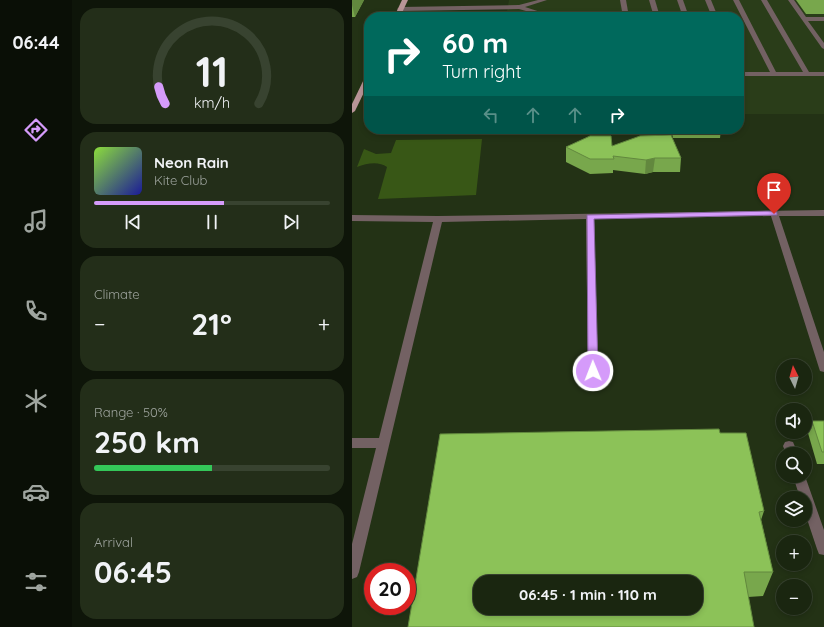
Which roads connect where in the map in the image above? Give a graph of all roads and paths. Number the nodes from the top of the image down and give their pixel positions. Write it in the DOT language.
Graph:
graph roads {
  1 [pos="405,0"];
  2 [pos="544,0"];
  3 [pos="623,0"];
  4 [pos="652,0"];
  5 [pos="680,0"];
  6 [pos="708,0"];
  7 [pos="736,0"];
  8 [pos="764,0"];
  9 [pos="792,0"];
  10 [pos="519,6"];
  11 [pos="400,9"];
  12 [pos="399,12"];
  13 [pos="538,12"];
  14 [pos="625,12"];
  15 [pos="656,12"];
  16 [pos="684,12"];
  17 [pos="713,12"];
  18 [pos="742,12"];
  19 [pos="744,16"];
  20 [pos="805,19"];
  21 [pos="824,19"];
  22 [pos="824,47"];
  23 [pos="744,74"];
  24 [pos="774,74"];
  25 [pos="807,74"];
  26 [pos="824,74"];
  27 [pos="364,86"];
  28 [pos="352,111"];
  29 [pos="824,213"];
  30 [pos="774,214"];
  31 [pos="590,216"];
  32 [pos="352,218"];
  33 [pos="438,219"];
  34 [pos="824,368"];
  35 [pos="593,371"];
  36 [pos="352,443"];
  37 [pos="384,443"];
  38 [pos="801,483"];
  39 [pos="824,549"];
  40 [pos="352,572"];
  1 -- 11 [label="main road"];
  2 -- 10 [label="lane"];
  3 -- 14 [label="lane"];
  4 -- 15 [label="lane"];
  5 -- 16 [label="lane"];
  6 -- 17 [label="lane"];
  7 -- 18 [label="lane"];
  8 -- 25 [label="lane"];
  9 -- 20 [label="lane"];
  10 -- 11 [label="lane"];
  10 -- 13 [label="lane"];
  11 -- 12 [label="main road"];
  19 -- 24 [label="lane"];
  20 -- 21 [label="lane"];
  20 -- 22 [label="lane"];
  23 -- 24 [label="lane"];
  24 -- 25 [label="lane"];
  25 -- 26 [label="lane"];
  27 -- 28 [label="main road"];
  29 -- 30 [label="lane"];
  30 -- 31 [label="lane"];
  30 -- 34 [label="lane"];
  31 -- 33 [label="lane"];
  31 -- 35 [label="lane"];
  32 -- 33 [label="lane"];
  33 -- 37 [label="lane"];
  36 -- 37 [label="lane"];
  37 -- 40 [label="lane"];
  38 -- 39 [label="lane"];
}
